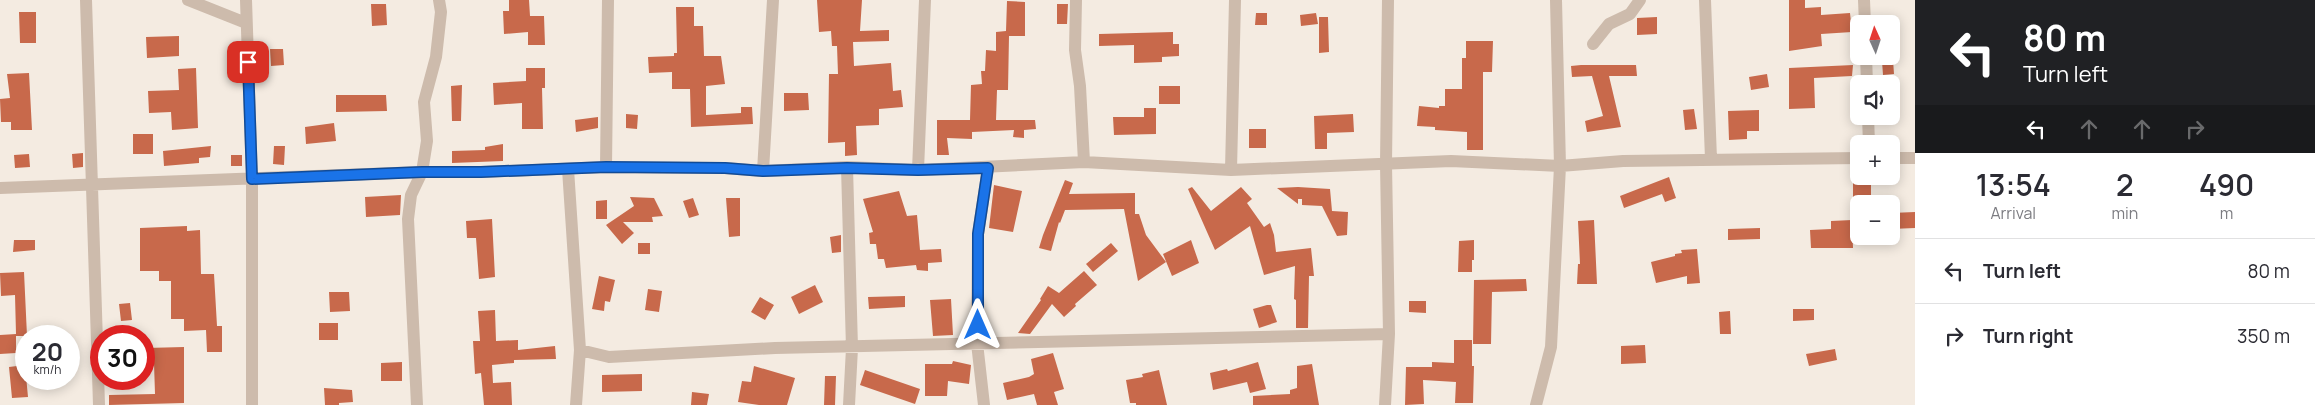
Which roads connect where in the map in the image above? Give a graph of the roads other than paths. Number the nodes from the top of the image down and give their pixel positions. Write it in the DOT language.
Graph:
graph roads {
  1 [pos="86,0"];
  2 [pos="188,0"];
  3 [pos="246,0"];
  4 [pos="440,0"];
  5 [pos="608,0"];
  6 [pos="773,0"];
  7 [pos="925,0"];
  8 [pos="1076,0"];
  9 [pos="1235,0"];
  10 [pos="1388,0"];
  11 [pos="1556,0"];
  12 [pos="1640,0"];
  13 [pos="1704,0"];
  14 [pos="1864,0"];
  15 [pos="1865,15"];
  16 [pos="246,22"];
  17 [pos="1593,44"];
  18 [pos="1850,158"];
  19 [pos="1900,158"];
  20 [pos="1915,158"];
  21 [pos="1711,159"];
  22 [pos="1084,162"];
  23 [pos="1386,164"];
  24 [pos="1560,166"];
  25 [pos="606,167"];
  26 [pos="847,168"];
  27 [pos="988,168"];
  28 [pos="568,169"];
  29 [pos="918,170"];
  30 [pos="1231,170"];
  31 [pos="763,171"];
  32 [pos="422,172"];
  33 [pos="252,179"];
  34 [pos="93,184"];
  35 [pos="0,188"];
  36 [pos="1389,334"];
  37 [pos="977,343"];
  38 [pos="852,348"];
  39 [pos="580,350"];
  40 [pos="99,405"];
  41 [pos="252,405"];
  42 [pos="417,405"];
  43 [pos="576,405"];
  44 [pos="849,405"];
  45 [pos="984,405"];
  46 [pos="1385,405"];
  47 [pos="1536,405"];
  1 -- 34 [label="street"];
  2 -- 16 [label="street"];
  3 -- 16 [label="street"];
  4 -- 32 [label="street"];
  5 -- 25 [label="street"];
  6 -- 31 [label="street"];
  7 -- 29 [label="street"];
  8 -- 22 [label="street"];
  9 -- 30 [label="street"];
  10 -- 23 [label="street"];
  11 -- 24 [label="street"];
  12 -- 17 [label="street"];
  13 -- 21 [label="street"];
  14 -- 15 [label="street"];
  16 -- 33 [label="street"];
  18 -- 21 [label="street"];
  19 -- 20 [label="street"];
  21 -- 24 [label="street"];
  22 -- 27 [label="street"];
  22 -- 30 [label="street"];
  23 -- 24 [label="street"];
  23 -- 30 [label="street"];
  23 -- 36 [label="street"];
  24 -- 47 [label="street"];
  25 -- 28 [label="street"];
  25 -- 31 [label="street"];
  26 -- 29 [label="street"];
  26 -- 31 [label="street"];
  26 -- 38 [label="street"];
  27 -- 29 [label="street"];
  27 -- 37 [label="street"];
  28 -- 32 [label="street"];
  28 -- 39 [label="street"];
  32 -- 33 [label="street"];
  32 -- 42 [label="street"];
  33 -- 34 [label="street"];
  33 -- 41 [label="street"];
  34 -- 35 [label="street"];
  34 -- 40 [label="street"];
  36 -- 37 [label="street"];
  36 -- 46 [label="street"];
  37 -- 38 [label="street"];
  37 -- 45 [label="street"];
  38 -- 39 [label="street"];
  38 -- 44 [label="street"];
  39 -- 43 [label="street"];
}
